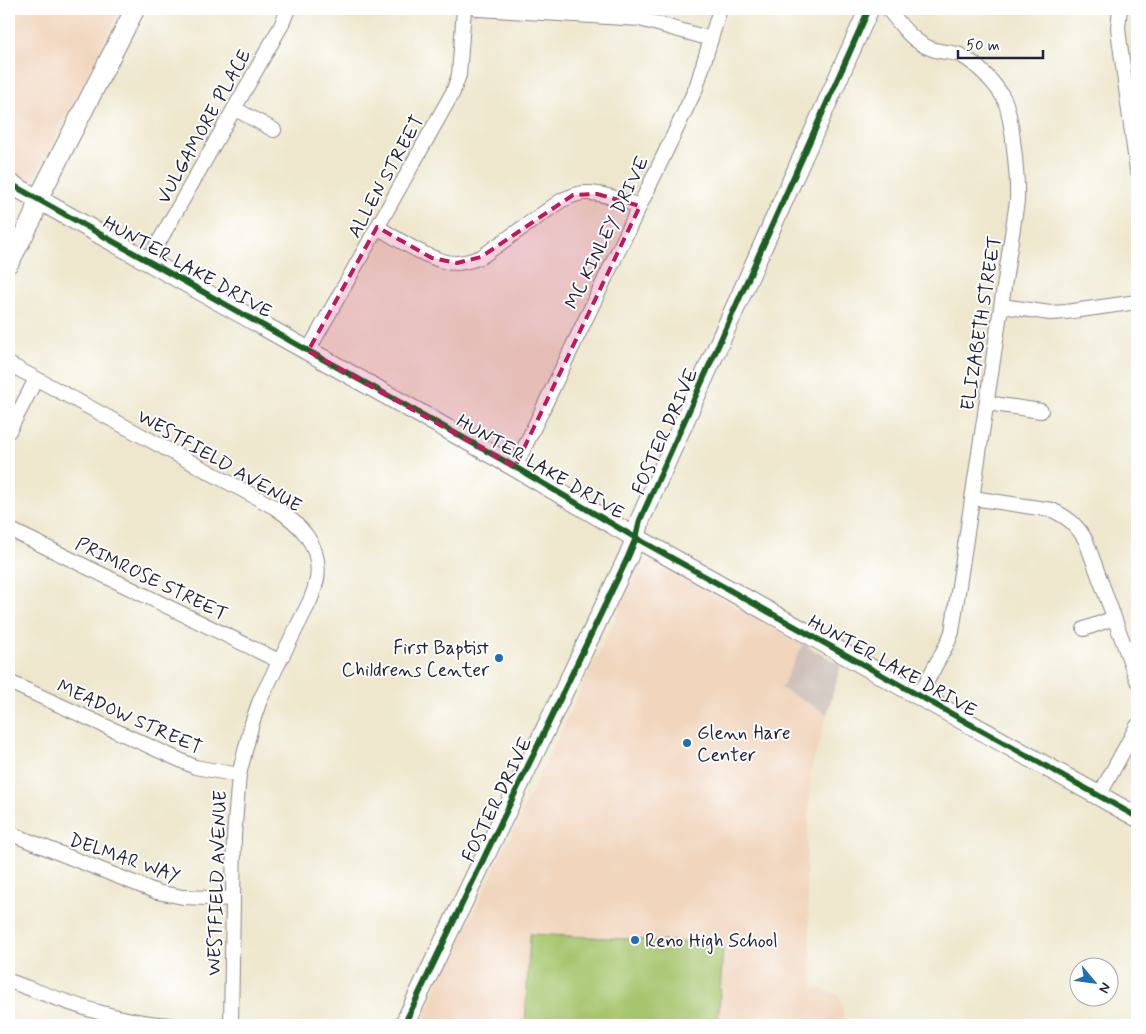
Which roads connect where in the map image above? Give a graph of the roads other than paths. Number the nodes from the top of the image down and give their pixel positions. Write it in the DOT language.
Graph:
graph roads {
  1 [pos="135,9"];
  2 [pos="288,9"];
  3 [pos="464,9"];
  4 [pos="478,9"];
  5 [pos="720,9"];
  6 [pos="869,9"];
  7 [pos="888,9"];
  8 [pos="1120,9"];
  9 [pos="711,39"];
  10 [pos="235,109"];
  11 [pos="274,130"];
  12 [pos="1137,170"];
  13 [pos="9,183"];
  14 [pos="38,199"];
  15 [pos="640,206"];
  16 [pos="377,227"];
  17 [pos="148,261"];
  18 [pos="9,263"];
  19 [pos="1137,302"];
  20 [pos="1002,306"];
  21 [pos="308,351"];
  22 [pos="9,364"];
  23 [pos="36,378"];
  24 [pos="987,403"];
  25 [pos="1041,411"];
  26 [pos="9,431"];
  27 [pos="515,467"];
  28 [pos="972,498"];
  29 [pos="9,529"];
  30 [pos="636,538"];
  31 [pos="1114,618"];
  32 [pos="1084,629"];
  33 [pos="279,661"];
  34 [pos="1137,680"];
  35 [pos="9,682"];
  36 [pos="919,696"];
  37 [pos="1137,726"];
  38 [pos="239,775"];
  39 [pos="1099,796"];
  40 [pos="1137,817"];
  41 [pos="9,833"];
  42 [pos="233,899"];
  43 [pos="9,981"];
  44 [pos="170,1025"];
  45 [pos="231,1025"];
  46 [pos="404,1025"];
  1 -- 14 [label="street"];
  2 -- 10 [label="street, VULGAMORE PLACE"];
  3 -- 16 [label="street, ALLEN STREET"];
  4 -- 9 [label="street"];
  5 -- 9 [label="street, MC KINLEY DRIVE"];
  6 -- 30 [label="street, FOSTER DRIVE"];
  7 -- 20 [label="street, ELIZABETH STREET"];
  8 -- 12 [label="street"];
  9 -- 15 [label="street, MC KINLEY DRIVE"];
  10 -- 11 [label="street"];
  10 -- 17 [label="street, VULGAMORE PLACE"];
  13 -- 14 [label="street, HUNTER LAKE DRIVE"];
  14 -- 17 [label="street, HUNTER LAKE DRIVE"];
  14 -- 18 [label="street"];
  15 -- 16 [label="street"];
  15 -- 27 [label="street, MC KINLEY DRIVE"];
  16 -- 21 [label="street, ALLEN STREET"];
  17 -- 21 [label="street, HUNTER LAKE DRIVE"];
  19 -- 20 [label="street"];
  20 -- 24 [label="street, ELIZABETH STREET"];
  21 -- 27 [label="street, HUNTER LAKE DRIVE"];
  22 -- 23 [label="street, WESTFIELD AVENUE"];
  23 -- 26 [label="street"];
  23 -- 33 [label="street, WESTFIELD AVENUE"];
  24 -- 25 [label="street"];
  24 -- 28 [label="street, ELIZABETH STREET"];
  27 -- 30 [label="street, HUNTER LAKE DRIVE"];
  28 -- 31 [label="street"];
  28 -- 36 [label="street, ELIZABETH STREET"];
  29 -- 33 [label="street, PRIMROSE STREET"];
  30 -- 36 [label="street, HUNTER LAKE DRIVE"];
  30 -- 46 [label="street, FOSTER DRIVE"];
  31 -- 32 [label="street"];
  31 -- 34 [label="street"];
  33 -- 38 [label="street, WESTFIELD AVENUE"];
  35 -- 38 [label="street, MEADOW STREET"];
  36 -- 39 [label="street, HUNTER LAKE DRIVE"];
  37 -- 39 [label="street"];
  38 -- 42 [label="street, WESTFIELD AVENUE"];
  39 -- 40 [label="street, HUNTER LAKE DRIVE"];
  41 -- 42 [label="street, DELMAR WAY"];
  42 -- 45 [label="street, WESTFIELD AVENUE"];
  43 -- 44 [label="street"];
}
